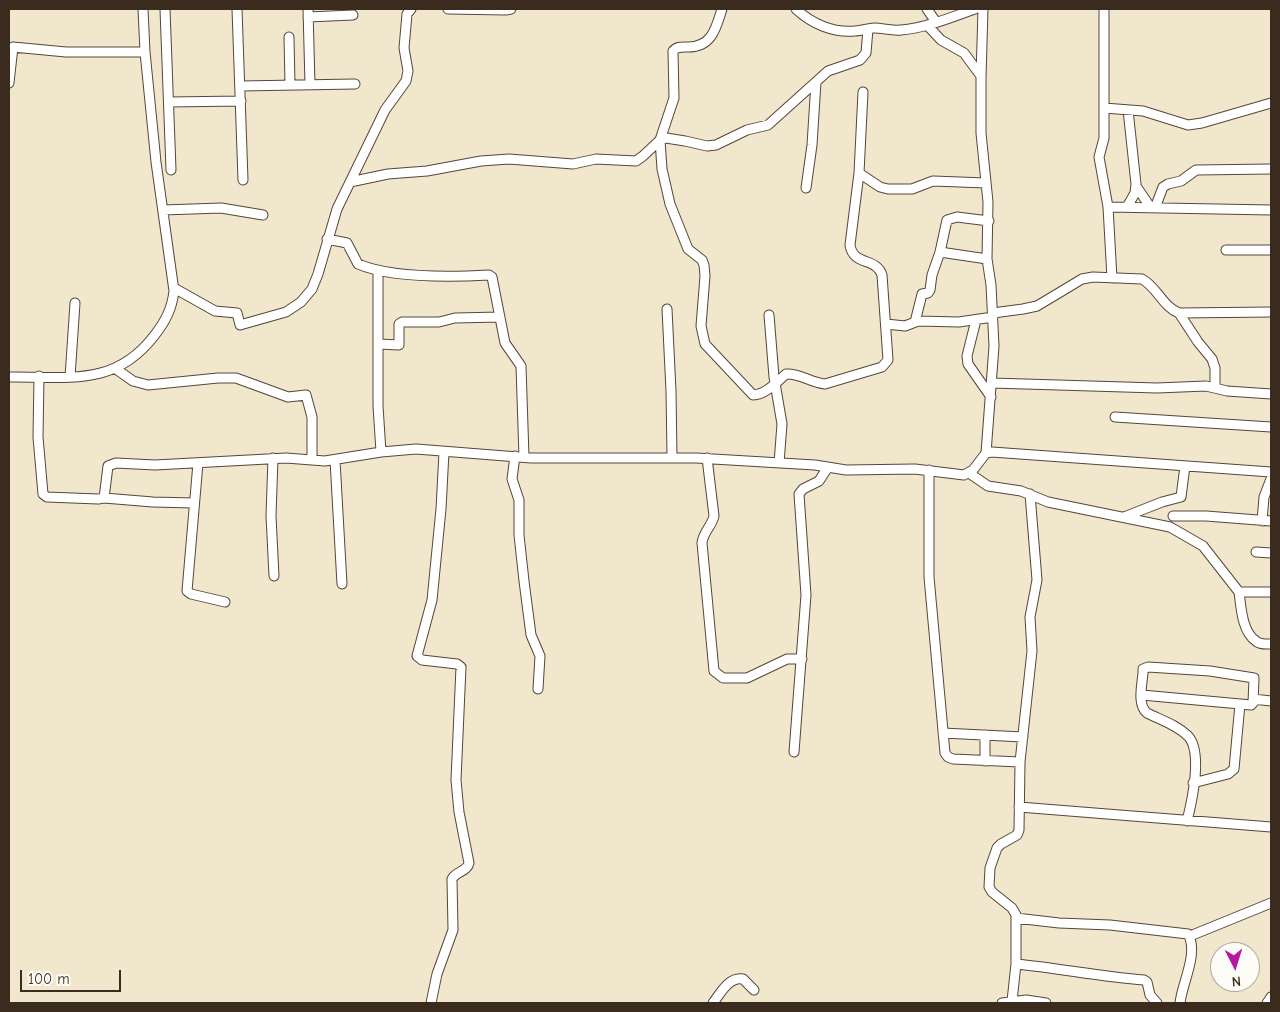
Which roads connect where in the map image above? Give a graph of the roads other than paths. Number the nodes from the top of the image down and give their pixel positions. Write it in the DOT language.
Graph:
graph roads {
  1 [pos="143,9"];
  2 [pos="165,9"];
  3 [pos="237,9"];
  4 [pos="411,9"];
  5 [pos="448,9"];
  6 [pos="511,9"];
  7 [pos="722,9"];
  8 [pos="796,9"];
  9 [pos="927,9"];
  10 [pos="975,9"];
  11 [pos="984,9"];
  12 [pos="1104,9"];
  13 [pos="308,13"];
  14 [pos="353,15"];
  15 [pos="931,24"];
  16 [pos="868,29"];
  17 [pos="289,37"];
  18 [pos="11,47"];
  19 [pos="145,52"];
  20 [pos="981,76"];
  21 [pos="816,82"];
  22 [pos="9,83"];
  23 [pos="354,84"];
  24 [pos="290,85"];
  25 [pos="310,85"];
  26 [pos="240,86"];
  27 [pos="863,92"];
  28 [pos="240,100"];
  29 [pos="169,102"];
  30 [pos="1271,103"];
  31 [pos="1104,108"];
  32 [pos="1128,110"];
  33 [pos="660,140"];
  34 [pos="1271,169"];
  35 [pos="171,170"];
  36 [pos="859,173"];
  37 [pos="243,180"];
  38 [pos="350,182"];
  39 [pos="986,183"];
  40 [pos="1136,186"];
  41 [pos="806,188"];
  42 [pos="1108,207"];
  43 [pos="1127,208"];
  44 [pos="1153,208"];
  45 [pos="163,210"];
  46 [pos="1271,210"];
  47 [pos="263,215"];
  48 [pos="989,220"];
  49 [pos="328,239"];
  50 [pos="1226,250"];
  51 [pos="1271,250"];
  52 [pos="940,252"];
  53 [pos="987,259"];
  54 [pos="378,271"];
  55 [pos="1112,278"];
  56 [pos="174,288"];
  57 [pos="75,303"];
  58 [pos="667,309"];
  59 [pos="1271,312"];
  60 [pos="1179,313"];
  61 [pos="768,315"];
  62 [pos="993,315"];
  63 [pos="500,317"];
  64 [pos="976,320"];
  65 [pos="916,322"];
  66 [pos="886,324"];
  67 [pos="378,344"];
  68 [pos="116,369"];
  69 [pos="39,376"];
  70 [pos="9,377"];
  71 [pos="70,377"];
  72 [pos="992,383"];
  73 [pos="775,384"];
  74 [pos="1215,388"];
  75 [pos="1271,394"];
  76 [pos="991,397"];
  77 [pos="1115,417"];
  78 [pos="1271,427"];
  79 [pos="381,452"];
  80 [pos="444,452"];
  81 [pos="986,453"];
  82 [pos="519,457"];
  83 [pos="672,457"];
  84 [pos="273,458"];
  85 [pos="707,458"];
  86 [pos="312,460"];
  87 [pos="335,460"];
  88 [pos="198,463"];
  89 [pos="779,463"];
  90 [pos="1185,466"];
  91 [pos="828,467"];
  92 [pos="929,470"];
  93 [pos="1271,472"];
  94 [pos="969,473"];
  95 [pos="1271,479"];
  96 [pos="1030,494"];
  97 [pos="104,498"];
  98 [pos="1167,500"];
  99 [pos="194,503"];
  100 [pos="1172,516"];
  101 [pos="1124,518"];
  102 [pos="1267,521"];
  103 [pos="1178,530"];
  104 [pos="1256,552"];
  105 [pos="1271,553"];
  106 [pos="274,576"];
  107 [pos="342,584"];
  108 [pos="1240,592"];
  109 [pos="1271,592"];
  110 [pos="225,602"];
  111 [pos="1271,644"];
  112 [pos="802,659"];
  113 [pos="538,689"];
  114 [pos="1142,695"];
  115 [pos="1253,700"];
  116 [pos="1271,701"];
  117 [pos="1240,704"];
  118 [pos="943,733"];
  119 [pos="984,735"];
  120 [pos="1023,737"];
  121 [pos="794,752"];
  122 [pos="985,761"];
  123 [pos="1020,762"];
  124 [pos="1193,783"];
  125 [pos="1019,808"];
  126 [pos="1187,821"];
  127 [pos="1271,827"];
  128 [pos="1271,903"];
  129 [pos="1016,918"];
  130 [pos="1190,936"];
  131 [pos="1016,964"];
  132 [pos="754,990"];
  133 [pos="1271,997"];
  134 [pos="1007,1002"];
  135 [pos="431,1003"];
  136 [pos="713,1003"];
  137 [pos="1046,1003"];
  138 [pos="1157,1003"];
  139 [pos="1180,1003"];
  140 [pos="1267,1003"];
  1 -- 19 [label="street"];
  2 -- 29 [label="street"];
  3 -- 26 [label="street"];
  4 -- 38 [label="street"];
  5 -- 6 [label="street"];
  7 -- 33 [label="street"];
  8 -- 16 [label="street"];
  9 -- 15 [label="street"];
  10 -- 15 [label="street"];
  11 -- 20 [label="street"];
  12 -- 31 [label="street"];
  13 -- 14 [label="street"];
  13 -- 25 [label="street"];
  15 -- 16 [label="street"];
  15 -- 20 [label="street"];
  16 -- 21 [label="street"];
  17 -- 24 [label="street"];
  18 -- 19 [label="street"];
  18 -- 22 [label="street"];
  19 -- 45 [label="street"];
  20 -- 39 [label="street"];
  21 -- 33 [label="street"];
  21 -- 41 [label="street"];
  23 -- 25 [label="street"];
  24 -- 25 [label="street"];
  24 -- 26 [label="street"];
  26 -- 28 [label="street"];
  27 -- 36 [label="street"];
  28 -- 29 [label="street"];
  28 -- 37 [label="street"];
  29 -- 35 [label="street"];
  30 -- 32 [label="street"];
  31 -- 32 [label="street"];
  31 -- 42 [label="street"];
  32 -- 40 [label="street"];
  33 -- 38 [label="street"];
  33 -- 73 [label="street"];
  34 -- 44 [label="street"];
  36 -- 39 [label="street"];
  36 -- 66 [label="street"];
  38 -- 49 [label="street"];
  39 -- 48 [label="street"];
  40 -- 43 [label="street"];
  40 -- 44 [label="street"];
  42 -- 43 [label="street"];
  42 -- 55 [label="street"];
  43 -- 44 [label="street"];
  44 -- 46 [label="street"];
  45 -- 47 [label="street"];
  45 -- 56 [label="street"];
  48 -- 52 [label="street"];
  48 -- 53 [label="street"];
  49 -- 54 [label="street"];
  49 -- 56 [label="street"];
  50 -- 51 [label="street"];
  52 -- 53 [label="street"];
  52 -- 65 [label="street"];
  53 -- 62 [label="street"];
  54 -- 63 [label="street"];
  54 -- 67 [label="street"];
  55 -- 60 [label="street"];
  55 -- 62 [label="street"];
  56 -- 68 [label="street"];
  57 -- 71 [label="street"];
  58 -- 83 [label="street"];
  59 -- 60 [label="street"];
  60 -- 74 [label="street"];
  61 -- 73 [label="street"];
  62 -- 64 [label="street"];
  62 -- 72 [label="street"];
  63 -- 67 [label="street"];
  63 -- 82 [label="street"];
  64 -- 65 [label="street"];
  64 -- 76 [label="street"];
  65 -- 66 [label="street"];
  66 -- 73 [label="street"];
  67 -- 79 [label="street"];
  68 -- 71 [label="street"];
  68 -- 86 [label="street"];
  69 -- 70 [label="street"];
  69 -- 71 [label="street"];
  69 -- 97 [label="street"];
  72 -- 74 [label="street"];
  72 -- 76 [label="street"];
  73 -- 89 [label="street"];
  74 -- 75 [label="street"];
  76 -- 81 [label="street"];
  77 -- 78 [label="street"];
  79 -- 80 [label="street"];
  79 -- 87 [label="street"];
  80 -- 82 [label="street"];
  80 -- 135 [label="street"];
  81 -- 90 [label="street"];
  81 -- 94 [label="street"];
  82 -- 83 [label="street"];
  82 -- 113 [label="street"];
  83 -- 85 [label="street"];
  84 -- 86 [label="street"];
  84 -- 88 [label="street"];
  84 -- 106 [label="street"];
  85 -- 89 [label="street"];
  85 -- 112 [label="street"];
  86 -- 87 [label="street"];
  87 -- 107 [label="street"];
  88 -- 97 [label="street"];
  88 -- 99 [label="street"];
  89 -- 91 [label="street"];
  90 -- 93 [label="street"];
  90 -- 98 [label="street"];
  91 -- 92 [label="street"];
  91 -- 112 [label="street"];
  92 -- 94 [label="street"];
  92 -- 118 [label="street"];
  94 -- 96 [label="street"];
  95 -- 102 [label="street"];
  96 -- 101 [label="street"];
  96 -- 120 [label="street"];
  97 -- 99 [label="street"];
  98 -- 100 [label="street"];
  98 -- 101 [label="street"];
  99 -- 110 [label="street"];
  100 -- 102 [label="street"];
  100 -- 103 [label="street"];
  101 -- 103 [label="street"];
  103 -- 108 [label="street"];
  104 -- 105 [label="street"];
  108 -- 109 [label="street"];
  108 -- 111 [label="street"];
  112 -- 121 [label="street"];
  114 -- 115 [label="street"];
  114 -- 117 [label="street"];
  114 -- 124 [label="street"];
  115 -- 116 [label="street"];
  115 -- 117 [label="street"];
  117 -- 124 [label="street"];
  118 -- 119 [label="street"];
  118 -- 122 [label="street"];
  119 -- 120 [label="street"];
  119 -- 122 [label="street"];
  120 -- 123 [label="street"];
  122 -- 123 [label="street"];
  123 -- 125 [label="street"];
  124 -- 126 [label="street"];
  125 -- 126 [label="street"];
  125 -- 129 [label="street"];
  126 -- 127 [label="street"];
  128 -- 130 [label="street"];
  129 -- 130 [label="street"];
  129 -- 131 [label="street"];
  130 -- 139 [label="street"];
  131 -- 134 [label="street"];
  131 -- 138 [label="street"];
  132 -- 136 [label="street"];
  133 -- 140 [label="street"];
  134 -- 137 [label="street"];
}
